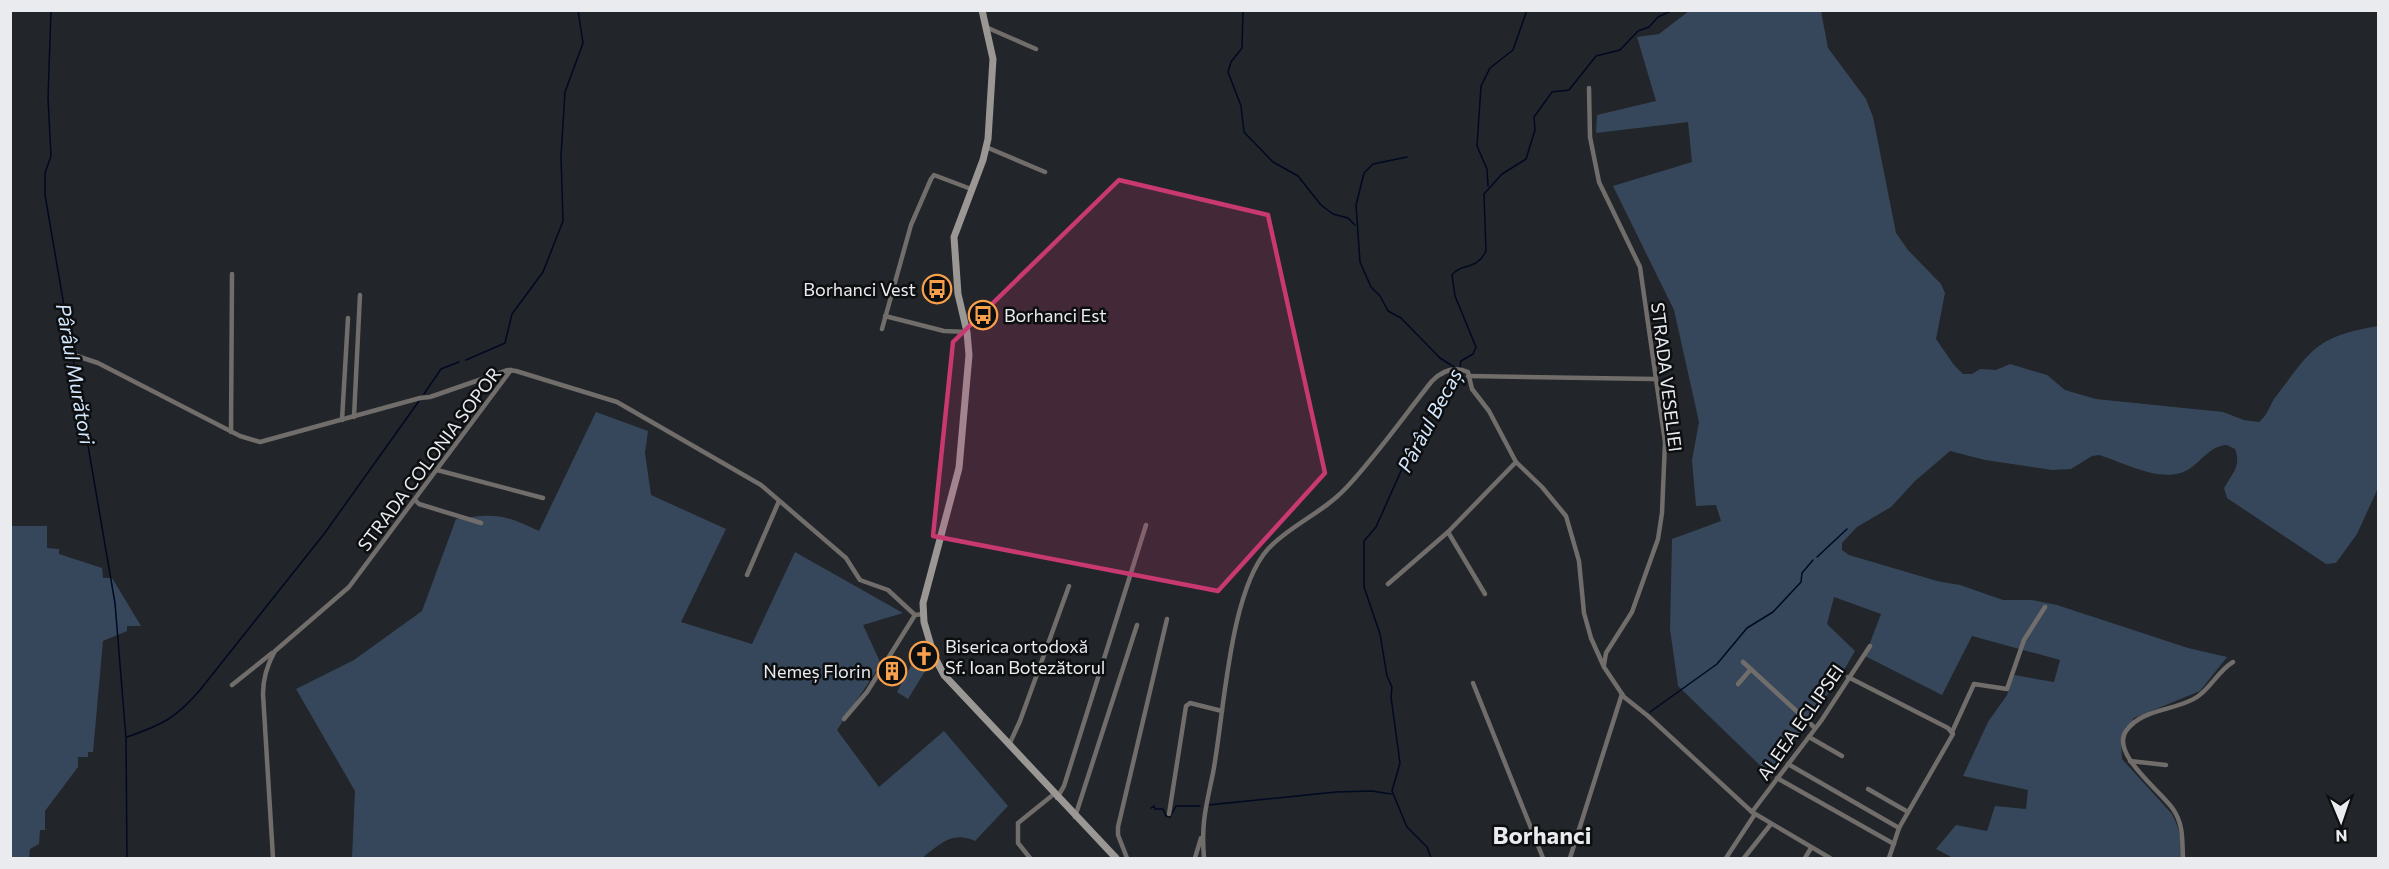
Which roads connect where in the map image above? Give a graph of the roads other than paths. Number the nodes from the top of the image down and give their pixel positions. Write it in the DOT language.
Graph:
graph roads {
  1 [pos="981,10"];
  2 [pos="988,28"];
  3 [pos="1036,49"];
  4 [pos="1589,88"];
  5 [pos="986,147"];
  6 [pos="1045,172"];
  7 [pos="971,189"];
  8 [pos="232,274"];
  9 [pos="360,295"];
  10 [pos="885,316"];
  11 [pos="348,318"];
  12 [pos="882,329"];
  13 [pos="967,332"];
  14 [pos="76,356"];
  15 [pos="511,370"];
  16 [pos="1468,374"];
  17 [pos="1654,379"];
  18 [pos="354,417"];
  19 [pos="342,420"];
  20 [pos="231,432"];
  21 [pos="1516,462"];
  22 [pos="437,470"];
  23 [pos="543,498"];
  24 [pos="415,500"];
  25 [pos="779,501"];
  26 [pos="481,523"];
  27 [pos="1146,525"];
  28 [pos="1448,532"];
  29 [pos="747,575"];
  30 [pos="1388,584"];
  31 [pos="1069,586"];
  32 [pos="1485,594"];
  33 [pos="2045,607"];
  34 [pos="923,614"];
  35 [pos="915,615"];
  36 [pos="1167,619"];
  37 [pos="1137,625"];
  38 [pos="1870,646"];
  39 [pos="275,651"];
  40 [pos="1743,662"];
  41 [pos="2233,662"];
  42 [pos="1604,667"];
  43 [pos="1751,669"];
  44 [pos="1848,677"];
  45 [pos="1473,683"];
  46 [pos="1738,684"];
  47 [pos="232,685"];
  48 [pos="1622,694"];
  49 [pos="1222,711"];
  50 [pos="844,719"];
  51 [pos="1815,728"];
  52 [pos="1952,733"];
  53 [pos="1809,736"];
  54 [pos="1009,745"];
  55 [pos="1842,756"];
  56 [pos="2130,761"];
  57 [pos="1788,764"];
  58 [pos="2166,765"];
  59 [pos="1777,778"];
  60 [pos="1868,789"];
  61 [pos="1056,796"];
  62 [pos="1908,812"];
  63 [pos="1753,813"];
  64 [pos="1169,814"];
  65 [pos="1075,817"];
  66 [pos="1771,824"];
  67 [pos="1899,828"];
  68 [pos="1202,838"];
  69 [pos="1893,844"];
  70 [pos="1811,848"];
  71 [pos="273,858"];
  72 [pos="1030,858"];
  73 [pos="1116,858"];
  74 [pos="1127,858"];
  75 [pos="1195,858"];
  76 [pos="1204,858"];
  77 [pos="1543,858"];
  78 [pos="1570,858"];
  79 [pos="1725,858"];
  80 [pos="1744,858"];
  81 [pos="1804,858"];
  82 [pos="1830,858"];
  83 [pos="1889,858"];
  84 [pos="2183,858"];
  1 -- 2 [label="main road"];
  2 -- 3 [label="street"];
  2 -- 5 [label="main road"];
  4 -- 17 [label="street, STRADA VESELIEI"];
  5 -- 6 [label="street"];
  5 -- 7 [label="main road"];
  7 -- 10 [label="street"];
  7 -- 13 [label="main road"];
  8 -- 20 [label="street"];
  9 -- 18 [label="street"];
  10 -- 12 [label="street"];
  10 -- 13 [label="street"];
  11 -- 19 [label="street"];
  13 -- 34 [label="main road"];
  14 -- 20 [label="street"];
  15 -- 18 [label="street"];
  15 -- 22 [label="street, STRADA COLONIA SOPOR"];
  15 -- 25 [label="street, STRADA COLONIA SOPOR"];
  16 -- 17 [label="street"];
  16 -- 21 [label="street"];
  16 -- 49 [label="street"];
  17 -- 42 [label="street, STRADA VESELIEI"];
  18 -- 19 [label="street"];
  19 -- 20 [label="street"];
  21 -- 28 [label="street"];
  21 -- 42 [label="street"];
  22 -- 23 [label="street"];
  22 -- 24 [label="street, STRADA COLONIA SOPOR"];
  24 -- 26 [label="street"];
  24 -- 39 [label="street, STRADA COLONIA SOPOR"];
  25 -- 29 [label="street"];
  25 -- 35 [label="street, STRADA COLONIA SOPOR"];
  27 -- 61 [label="street"];
  28 -- 30 [label="street"];
  28 -- 32 [label="street"];
  31 -- 54 [label="street"];
  33 -- 52 [label="street"];
  34 -- 35 [label="street"];
  34 -- 54 [label="main road"];
  35 -- 50 [label="street"];
  36 -- 74 [label="street"];
  37 -- 65 [label="street"];
  38 -- 44 [label="street, ALEEA ECLIPSEI"];
  39 -- 47 [label="street, STRADA COLONIA SOPOR"];
  39 -- 71 [label="street"];
  40 -- 43 [label="street"];
  41 -- 56 [label="street"];
  42 -- 48 [label="street"];
  43 -- 46 [label="street"];
  43 -- 51 [label="street"];
  44 -- 51 [label="street, ALEEA ECLIPSEI"];
  44 -- 52 [label="street"];
  45 -- 77 [label="street"];
  48 -- 63 [label="street"];
  48 -- 78 [label="street"];
  49 -- 64 [label="street"];
  49 -- 68 [label="street"];
  51 -- 53 [label="street, ALEEA ECLIPSEI"];
  52 -- 62 [label="street"];
  53 -- 55 [label="street"];
  53 -- 57 [label="street, ALEEA ECLIPSEI"];
  54 -- 61 [label="main road"];
  56 -- 58 [label="street"];
  56 -- 84 [label="street"];
  57 -- 59 [label="street, ALEEA ECLIPSEI"];
  57 -- 67 [label="street"];
  59 -- 63 [label="street, ALEEA ECLIPSEI"];
  59 -- 69 [label="street"];
  60 -- 62 [label="street"];
  61 -- 65 [label="main road"];
  61 -- 72 [label="street"];
  62 -- 67 [label="street"];
  63 -- 66 [label="street"];
  63 -- 79 [label="street, ALEEA ECLIPSEI"];
  65 -- 73 [label="main road"];
  66 -- 70 [label="street"];
  66 -- 80 [label="street"];
  67 -- 69 [label="street"];
  68 -- 75 [label="street"];
  68 -- 76 [label="street"];
  69 -- 83 [label="street"];
  70 -- 81 [label="street"];
  70 -- 82 [label="street"];
}
